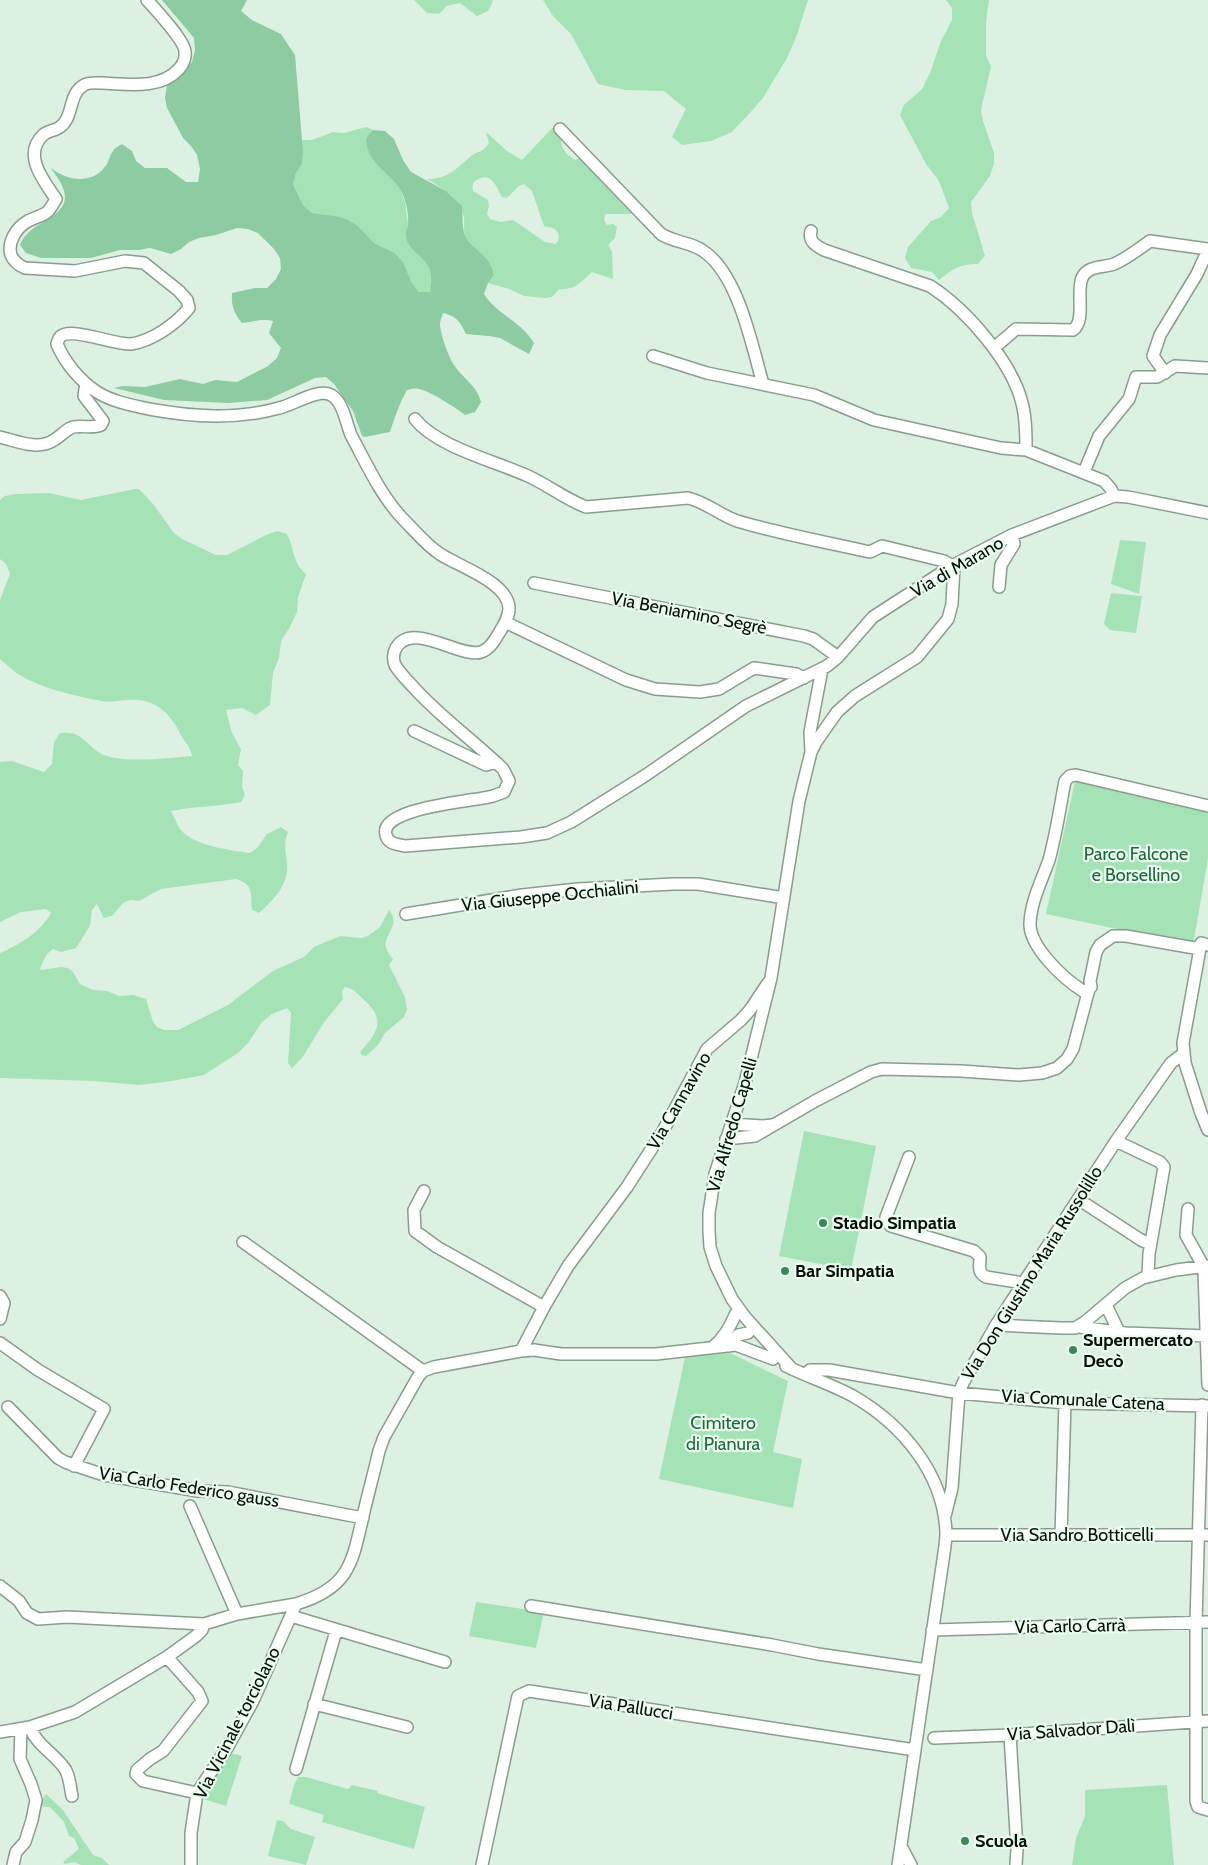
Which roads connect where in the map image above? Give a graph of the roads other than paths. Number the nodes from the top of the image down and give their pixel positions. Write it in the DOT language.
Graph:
graph roads {
  1 [pos="147,0"];
  2 [pos="560,129"];
  3 [pos="810,232"];
  4 [pos="1208,249"];
  5 [pos="994,348"];
  6 [pos="653,356"];
  7 [pos="1208,368"];
  8 [pos="1165,373"];
  9 [pos="763,384"];
  10 [pos="89,386"];
  11 [pos="414,419"];
  12 [pos="0,437"];
  13 [pos="1026,450"];
  14 [pos="1084,472"];
  15 [pos="1114,496"];
  16 [pos="1208,513"];
  17 [pos="1012,535"];
  18 [pos="953,565"];
  19 [pos="534,583"];
  20 [pos="999,587"];
  21 [pos="509,624"];
  22 [pos="838,657"];
  23 [pos="822,669"];
  24 [pos="804,678"];
  25 [pos="414,731"];
  26 [pos="812,752"];
  27 [pos="496,762"];
  28 [pos="1208,806"];
  29 [pos="784,898"];
  30 [pos="406,914"];
  31 [pos="1203,946"];
  32 [pos="771,978"];
  33 [pos="1085,987"];
  34 [pos="1184,1053"];
  35 [pos="1204,1114"];
  36 [pos="731,1124"];
  37 [pos="774,1124"];
  38 [pos="1208,1130"];
  39 [pos="726,1139"];
  40 [pos="1116,1141"];
  41 [pos="909,1157"];
  42 [pos="424,1191"];
  43 [pos="1078,1199"];
  44 [pos="1188,1209"];
  45 [pos="243,1242"];
  46 [pos="1150,1244"];
  47 [pos="1205,1266"];
  48 [pos="1148,1275"];
  49 [pos="1023,1283"];
  50 [pos="0,1296"];
  51 [pos="1106,1305"];
  52 [pos="544,1306"];
  53 [pos="738,1311"];
  54 [pos="0,1319"];
  55 [pos="996,1325"];
  56 [pos="1079,1326"];
  57 [pos="1119,1332"];
  58 [pos="748,1333"];
  59 [pos="1207,1336"];
  60 [pos="0,1343"];
  61 [pos="734,1346"];
  62 [pos="712,1348"];
  63 [pos="522,1351"];
  64 [pos="775,1356"];
  65 [pos="423,1371"];
  66 [pos="806,1374"];
  67 [pos="1208,1385"];
  68 [pos="959,1393"];
  69 [pos="1065,1403"];
  70 [pos="1205,1406"];
  71 [pos="8,1407"];
  72 [pos="74,1466"];
  73 [pos="952,1488"];
  74 [pos="939,1497"];
  75 [pos="190,1506"];
  76 [pos="363,1518"];
  77 [pos="945,1519"];
  78 [pos="946,1535"];
  79 [pos="1061,1535"];
  80 [pos="1203,1535"];
  81 [pos="0,1586"];
  82 [pos="296,1604"];
  83 [pos="531,1606"];
  84 [pos="238,1614"];
  85 [pos="291,1616"];
  86 [pos="1202,1623"];
  87 [pos="204,1624"];
  88 [pos="336,1630"];
  89 [pos="932,1630"];
  90 [pos="166,1656"];
  91 [pos="444,1662"];
  92 [pos="927,1670"];
  93 [pos="314,1704"];
  94 [pos="1208,1721"];
  95 [pos="1196,1722"];
  96 [pos="407,1727"];
  97 [pos="25,1728"];
  98 [pos="0,1732"];
  99 [pos="1010,1735"];
  100 [pos="934,1738"];
  101 [pos="915,1750"];
  102 [pos="296,1769"];
  103 [pos="197,1793"];
  104 [pos="72,1796"];
  105 [pos="1208,1810"];
  106 [pos="901,1846"];
  107 [pos="13,1865"];
  108 [pos="191,1865"];
  109 [pos="482,1865"];
  110 [pos="898,1865"];
  111 [pos="911,1865"];
  112 [pos="1016,1865"];
  1 -- 10 [label="street"];
  2 -- 9 [label="street"];
  3 -- 5 [label="street"];
  4 -- 5 [label="street"];
  4 -- 8 [label="street"];
  5 -- 13 [label="street"];
  6 -- 9 [label="street"];
  7 -- 8 [label="street"];
  8 -- 14 [label="street"];
  9 -- 13 [label="street"];
  10 -- 12 [label="street"];
  10 -- 27 [label="street"];
  11 -- 18 [label="street"];
  13 -- 14 [label="street"];
  14 -- 15 [label="street"];
  15 -- 16 [label="street"];
  15 -- 17 [label="street, Via di Marano"];
  17 -- 18 [label="street, Via di Marano"];
  17 -- 20 [label="street"];
  18 -- 22 [label="street, Via di Marano"];
  18 -- 26 [label="street, Via Cannavino"];
  19 -- 22 [label="street, Via Beniamino Segrè"];
  21 -- 24 [label="street"];
  22 -- 23 [label="street, Via di Marano"];
  23 -- 24 [label="street, Via di Marano"];
  23 -- 26 [label="street, Via Cannavino"];
  24 -- 27 [label="street, Via di Marano"];
  25 -- 27 [label="street"];
  26 -- 29 [label="street, Via Cannavino"];
  28 -- 33 [label="street"];
  29 -- 30 [label="street, Via Giuseppe Occhialini"];
  29 -- 32 [label="street, Via Cannavino"];
  31 -- 33 [label="street"];
  31 -- 34 [label="street"];
  32 -- 36 [label="street, Via Alfredo Capelli"];
  32 -- 52 [label="street, Via Cannavino"];
  33 -- 37 [label="street"];
  34 -- 35 [label="street"];
  34 -- 40 [label="street, Via Don Giustino Maria Russolillo"];
  35 -- 38 [label="street"];
  36 -- 37 [label="street"];
  36 -- 39 [label="street, Via Alfredo Capelli"];
  37 -- 39 [label="street"];
  39 -- 53 [label="street, Via Alfredo Capelli"];
  40 -- 43 [label="street, Via Don Giustino Maria Russolillo"];
  40 -- 46 [label="street"];
  41 -- 49 [label="street"];
  42 -- 52 [label="street"];
  43 -- 46 [label="street"];
  43 -- 49 [label="street, Via Don Giustino Maria Russolillo"];
  44 -- 47 [label="street"];
  45 -- 65 [label="street"];
  46 -- 48 [label="street"];
  47 -- 48 [label="street"];
  47 -- 59 [label="street"];
  48 -- 51 [label="street"];
  49 -- 55 [label="street, Via Don Giustino Maria Russolillo"];
  50 -- 54 [label="street"];
  51 -- 56 [label="street"];
  51 -- 57 [label="street"];
  52 -- 63 [label="street, Via Cannavino"];
  53 -- 58 [label="street, Via Alfredo Capelli"];
  53 -- 62 [label="street"];
  53 -- 64 [label="street, Via Alfredo Capelli"];
  55 -- 56 [label="street"];
  55 -- 68 [label="street, Via Don Giustino Maria Russolillo"];
  56 -- 57 [label="street"];
  57 -- 59 [label="street"];
  58 -- 61 [label="street"];
  58 -- 64 [label="street, Via Alfredo Capelli"];
  59 -- 67 [label="street"];
  60 -- 72 [label="street"];
  61 -- 62 [label="street"];
  61 -- 64 [label="street"];
  62 -- 63 [label="street"];
  63 -- 65 [label="street"];
  64 -- 66 [label="street, Via Alfredo Capelli"];
  65 -- 76 [label="street"];
  66 -- 68 [label="street, Via Don Giustino Maria Russolillo"];
  66 -- 74 [label="street, Via Alfredo Capelli"];
  68 -- 69 [label="street, Via Comunale Catena"];
  68 -- 73 [label="street"];
  69 -- 70 [label="street, Via Comunale Catena"];
  69 -- 79 [label="street"];
  70 -- 80 [label="street"];
  71 -- 72 [label="street, Via Carlo Federico gauss"];
  72 -- 76 [label="street, Via Carlo Federico gauss"];
  73 -- 74 [label="street"];
  73 -- 77 [label="street"];
  74 -- 77 [label="street"];
  75 -- 84 [label="street"];
  76 -- 82 [label="street"];
  77 -- 78 [label="street"];
  78 -- 79 [label="street, Via Sandro Botticelli"];
  78 -- 89 [label="street"];
  79 -- 80 [label="street, Via Sandro Botticelli"];
  80 -- 86 [label="street"];
  81 -- 87 [label="street"];
  82 -- 84 [label="street"];
  82 -- 85 [label="street, Via Vicinale torciolano"];
  83 -- 92 [label="street"];
  84 -- 87 [label="street"];
  85 -- 88 [label="street"];
  85 -- 103 [label="street, Via Vicinale torciolano"];
  86 -- 89 [label="street, Via Carlo Carrà"];
  86 -- 95 [label="street"];
  87 -- 90 [label="street"];
  88 -- 91 [label="street"];
  88 -- 93 [label="street"];
  89 -- 92 [label="street"];
  90 -- 97 [label="street"];
  90 -- 103 [label="street"];
  92 -- 101 [label="street"];
  93 -- 96 [label="street"];
  93 -- 102 [label="street"];
  94 -- 95 [label="street, Via Salvador Dalì"];
  95 -- 99 [label="street, Via Salvador Dalì"];
  95 -- 105 [label="street"];
  97 -- 98 [label="street"];
  97 -- 104 [label="street"];
  97 -- 107 [label="street"];
  99 -- 100 [label="street, Via Salvador Dalì"];
  99 -- 112 [label="street"];
  101 -- 106 [label="street"];
  101 -- 109 [label="street, Via Pallucci"];
  103 -- 108 [label="street, Via Vicinale torciolano"];
  106 -- 110 [label="street"];
  106 -- 111 [label="street"];
}
